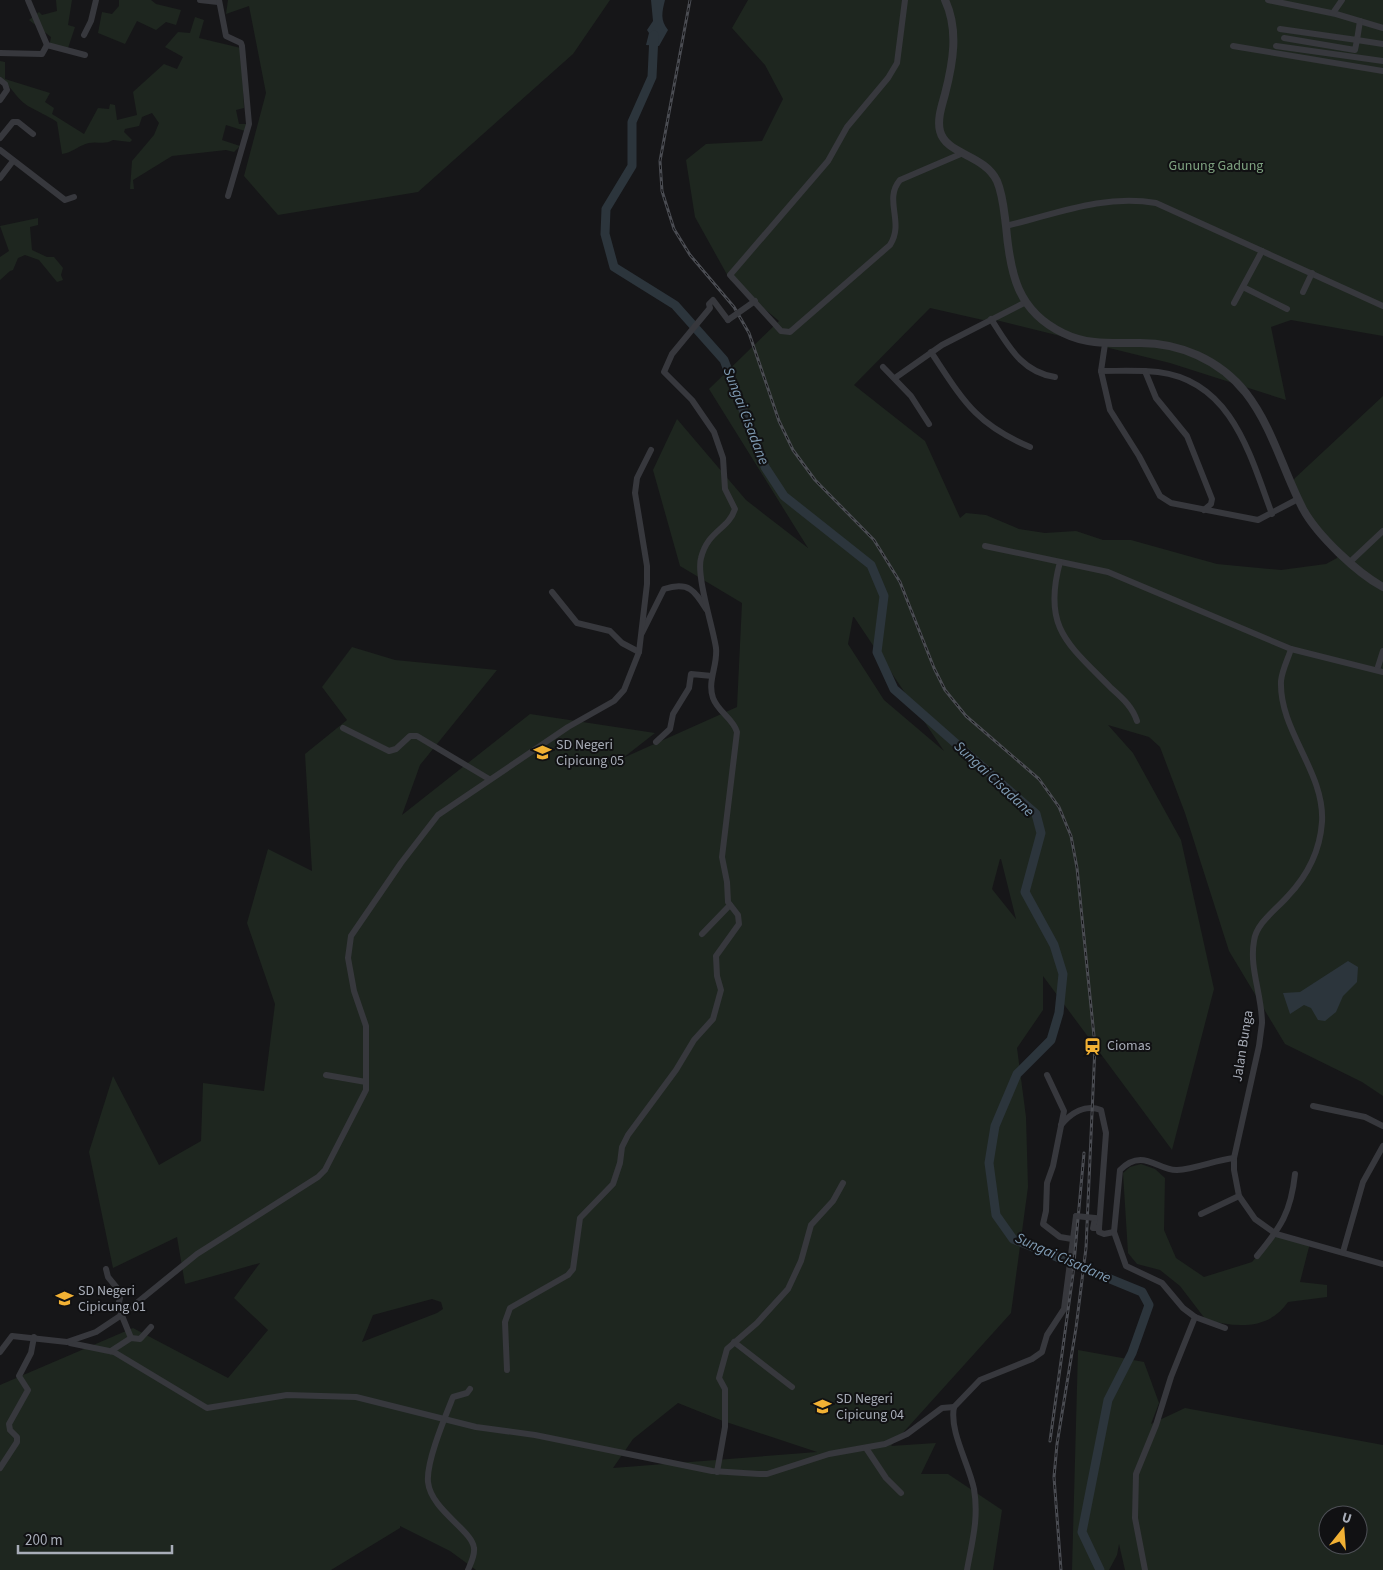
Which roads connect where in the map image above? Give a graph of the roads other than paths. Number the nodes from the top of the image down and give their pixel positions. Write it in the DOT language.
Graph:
graph roads {
  1 [pos="28,0"];
  2 [pos="96,0"];
  3 [pos="200,0"];
  4 [pos="906,0"];
  5 [pos="945,0"];
  6 [pos="1268,0"];
  7 [pos="1342,0"];
  8 [pos="219,1"];
  9 [pos="1333,13"];
  10 [pos="1360,21"];
  11 [pos="1383,28"];
  12 [pos="1280,29"];
  13 [pos="84,35"];
  14 [pos="1284,38"];
  15 [pos="1357,40"];
  16 [pos="1383,44"];
  17 [pos="47,45"];
  18 [pos="1232,46"];
  19 [pos="1276,46"];
  20 [pos="0,53"];
  21 [pos="85,55"];
  22 [pos="1383,61"];
  23 [pos="1383,71"];
  24 [pos="0,80"];
  25 [pos="0,100"];
  26 [pos="33,134"];
  27 [pos="0,138"];
  28 [pos="0,150"];
  29 [pos="963,152"];
  30 [pos="13,161"];
  31 [pos="0,178"];
  32 [pos="228,196"];
  33 [pos="74,197"];
  34 [pos="1006,226"];
  35 [pos="1262,250"];
  36 [pos="1312,273"];
  37 [pos="1243,287"];
  38 [pos="1303,292"];
  39 [pos="755,302"];
  40 [pos="1024,303"];
  41 [pos="1234,303"];
  42 [pos="1383,306"];
  43 [pos="1288,309"];
  44 [pos="992,319"];
  45 [pos="1105,344"];
  46 [pos="931,352"];
  47 [pos="883,367"];
  48 [pos="1101,371"];
  49 [pos="1145,371"];
  50 [pos="1054,377"];
  51 [pos="896,378"];
  52 [pos="929,424"];
  53 [pos="1030,448"];
  54 [pos="651,450"];
  55 [pos="1298,499"];
  56 [pos="1204,510"];
  57 [pos="1272,514"];
  58 [pos="1383,531"];
  59 [pos="985,546"];
  60 [pos="1060,562"];
  61 [pos="1350,562"];
  62 [pos="1383,587"];
  63 [pos="552,592"];
  64 [pos="708,612"];
  65 [pos="641,637"];
  66 [pos="1291,649"];
  67 [pos="1383,651"];
  68 [pos="639,652"];
  69 [pos="1380,671"];
  70 [pos="712,676"];
  71 [pos="1137,720"];
  72 [pos="343,728"];
  73 [pos="656,742"];
  74 [pos="489,780"];
  75 [pos="730,905"];
  76 [pos="702,934"];
  77 [pos="326,1075"];
  78 [pos="1047,1075"];
  79 [pos="366,1082"];
  80 [pos="1313,1106"];
  81 [pos="1383,1126"];
  82 [pos="1059,1128"];
  83 [pos="1383,1146"];
  84 [pos="1234,1158"];
  85 [pos="1296,1174"];
  86 [pos="843,1183"];
  87 [pos="1239,1196"];
  88 [pos="1202,1214"];
  89 [pos="1098,1228"];
  90 [pos="1114,1232"];
  91 [pos="1276,1234"];
  92 [pos="1073,1241"];
  93 [pos="1343,1252"];
  94 [pos="1257,1256"];
  95 [pos="1383,1264"];
  96 [pos="106,1269"];
  97 [pos="123,1314"];
  98 [pos="1195,1317"];
  99 [pos="151,1327"];
  100 [pos="1225,1328"];
  101 [pos="34,1338"];
  102 [pos="131,1338"];
  103 [pos="67,1342"];
  104 [pos="734,1342"];
  105 [pos="111,1350"];
  106 [pos="0,1352"];
  107 [pos="507,1370"];
  108 [pos="792,1387"];
  109 [pos="470,1389"];
  110 [pos="954,1407"];
  111 [pos="445,1419"];
  112 [pos="866,1448"];
  113 [pos="0,1468"];
  114 [pos="717,1472"];
  115 [pos="901,1492"];
  116 [pos="468,1570"];
  117 [pos="968,1570"];
  118 [pos="1146,1570"];
  1 -- 17 [label="street"];
  2 -- 13 [label="street"];
  3 -- 8 [label="street"];
  4 -- 39 [label="street"];
  5 -- 29 [label="street"];
  6 -- 9 [label="street"];
  7 -- 9 [label="street"];
  8 -- 32 [label="street"];
  9 -- 10 [label="street"];
  10 -- 11 [label="street"];
  10 -- 15 [label="street"];
  12 -- 15 [label="street"];
  14 -- 15 [label="street"];
  15 -- 16 [label="street"];
  17 -- 20 [label="street"];
  17 -- 21 [label="street"];
  18 -- 23 [label="street"];
  19 -- 22 [label="street"];
  24 -- 25 [label="street"];
  26 -- 27 [label="street"];
  28 -- 30 [label="street"];
  29 -- 34 [label="street"];
  29 -- 39 [label="street"];
  30 -- 31 [label="street"];
  30 -- 33 [label="street"];
  34 -- 35 [label="street"];
  34 -- 40 [label="street"];
  35 -- 36 [label="street"];
  35 -- 37 [label="street"];
  36 -- 38 [label="street"];
  36 -- 42 [label="street"];
  37 -- 41 [label="street"];
  37 -- 43 [label="street"];
  39 -- 64 [label="street, bridge"];
  40 -- 44 [label="street"];
  40 -- 45 [label="street"];
  44 -- 46 [label="street"];
  44 -- 50 [label="street"];
  45 -- 48 [label="street"];
  45 -- 55 [label="street"];
  46 -- 51 [label="street"];
  46 -- 53 [label="street"];
  47 -- 51 [label="street"];
  48 -- 49 [label="street"];
  48 -- 56 [label="street"];
  49 -- 56 [label="street"];
  49 -- 57 [label="street"];
  51 -- 52 [label="street"];
  54 -- 65 [label="street"];
  55 -- 57 [label="street"];
  55 -- 61 [label="street"];
  56 -- 57 [label="street"];
  58 -- 61 [label="street"];
  59 -- 60 [label="street"];
  60 -- 66 [label="street"];
  60 -- 71 [label="street"];
  61 -- 62 [label="street"];
  63 -- 68 [label="street"];
  64 -- 65 [label="street"];
  64 -- 70 [label="street"];
  65 -- 68 [label="street"];
  66 -- 69 [label="street"];
  66 -- 84 [label="street, Jalan Bunga"];
  67 -- 69 [label="street"];
  68 -- 74 [label="street"];
  70 -- 73 [label="street"];
  70 -- 75 [label="street"];
  72 -- 74 [label="street"];
  74 -- 79 [label="street"];
  75 -- 76 [label="street"];
  75 -- 107 [label="street"];
  77 -- 79 [label="street"];
  78 -- 82 [label="street"];
  79 -- 97 [label="street"];
  80 -- 81 [label="street"];
  82 -- 89 [label="street"];
  82 -- 92 [label="street"];
  83 -- 93 [label="street"];
  84 -- 87 [label="street, Jalan Bunga"];
  84 -- 90 [label="street"];
  85 -- 91 [label="street"];
  86 -- 104 [label="street"];
  87 -- 88 [label="street"];
  87 -- 91 [label="street, Jalan Bunga"];
  89 -- 90 [label="street"];
  89 -- 92 [label="street, bridge"];
  90 -- 98 [label="street"];
  91 -- 93 [label="street, Jalan Bunga"];
  91 -- 94 [label="street"];
  92 -- 110 [label="street"];
  93 -- 95 [label="street, Jalan Bunga"];
  96 -- 97 [label="street"];
  97 -- 102 [label="street"];
  97 -- 103 [label="street"];
  98 -- 100 [label="street"];
  98 -- 118 [label="street"];
  99 -- 102 [label="street"];
  101 -- 103 [label="street"];
  101 -- 106 [label="street"];
  101 -- 113 [label="street"];
  102 -- 105 [label="street"];
  103 -- 105 [label="street"];
  104 -- 108 [label="street"];
  104 -- 114 [label="street"];
  105 -- 111 [label="street"];
  109 -- 111 [label="street"];
  110 -- 112 [label="street"];
  110 -- 117 [label="street"];
  111 -- 114 [label="street"];
  111 -- 116 [label="street"];
  112 -- 114 [label="street"];
  112 -- 115 [label="street"];
}
